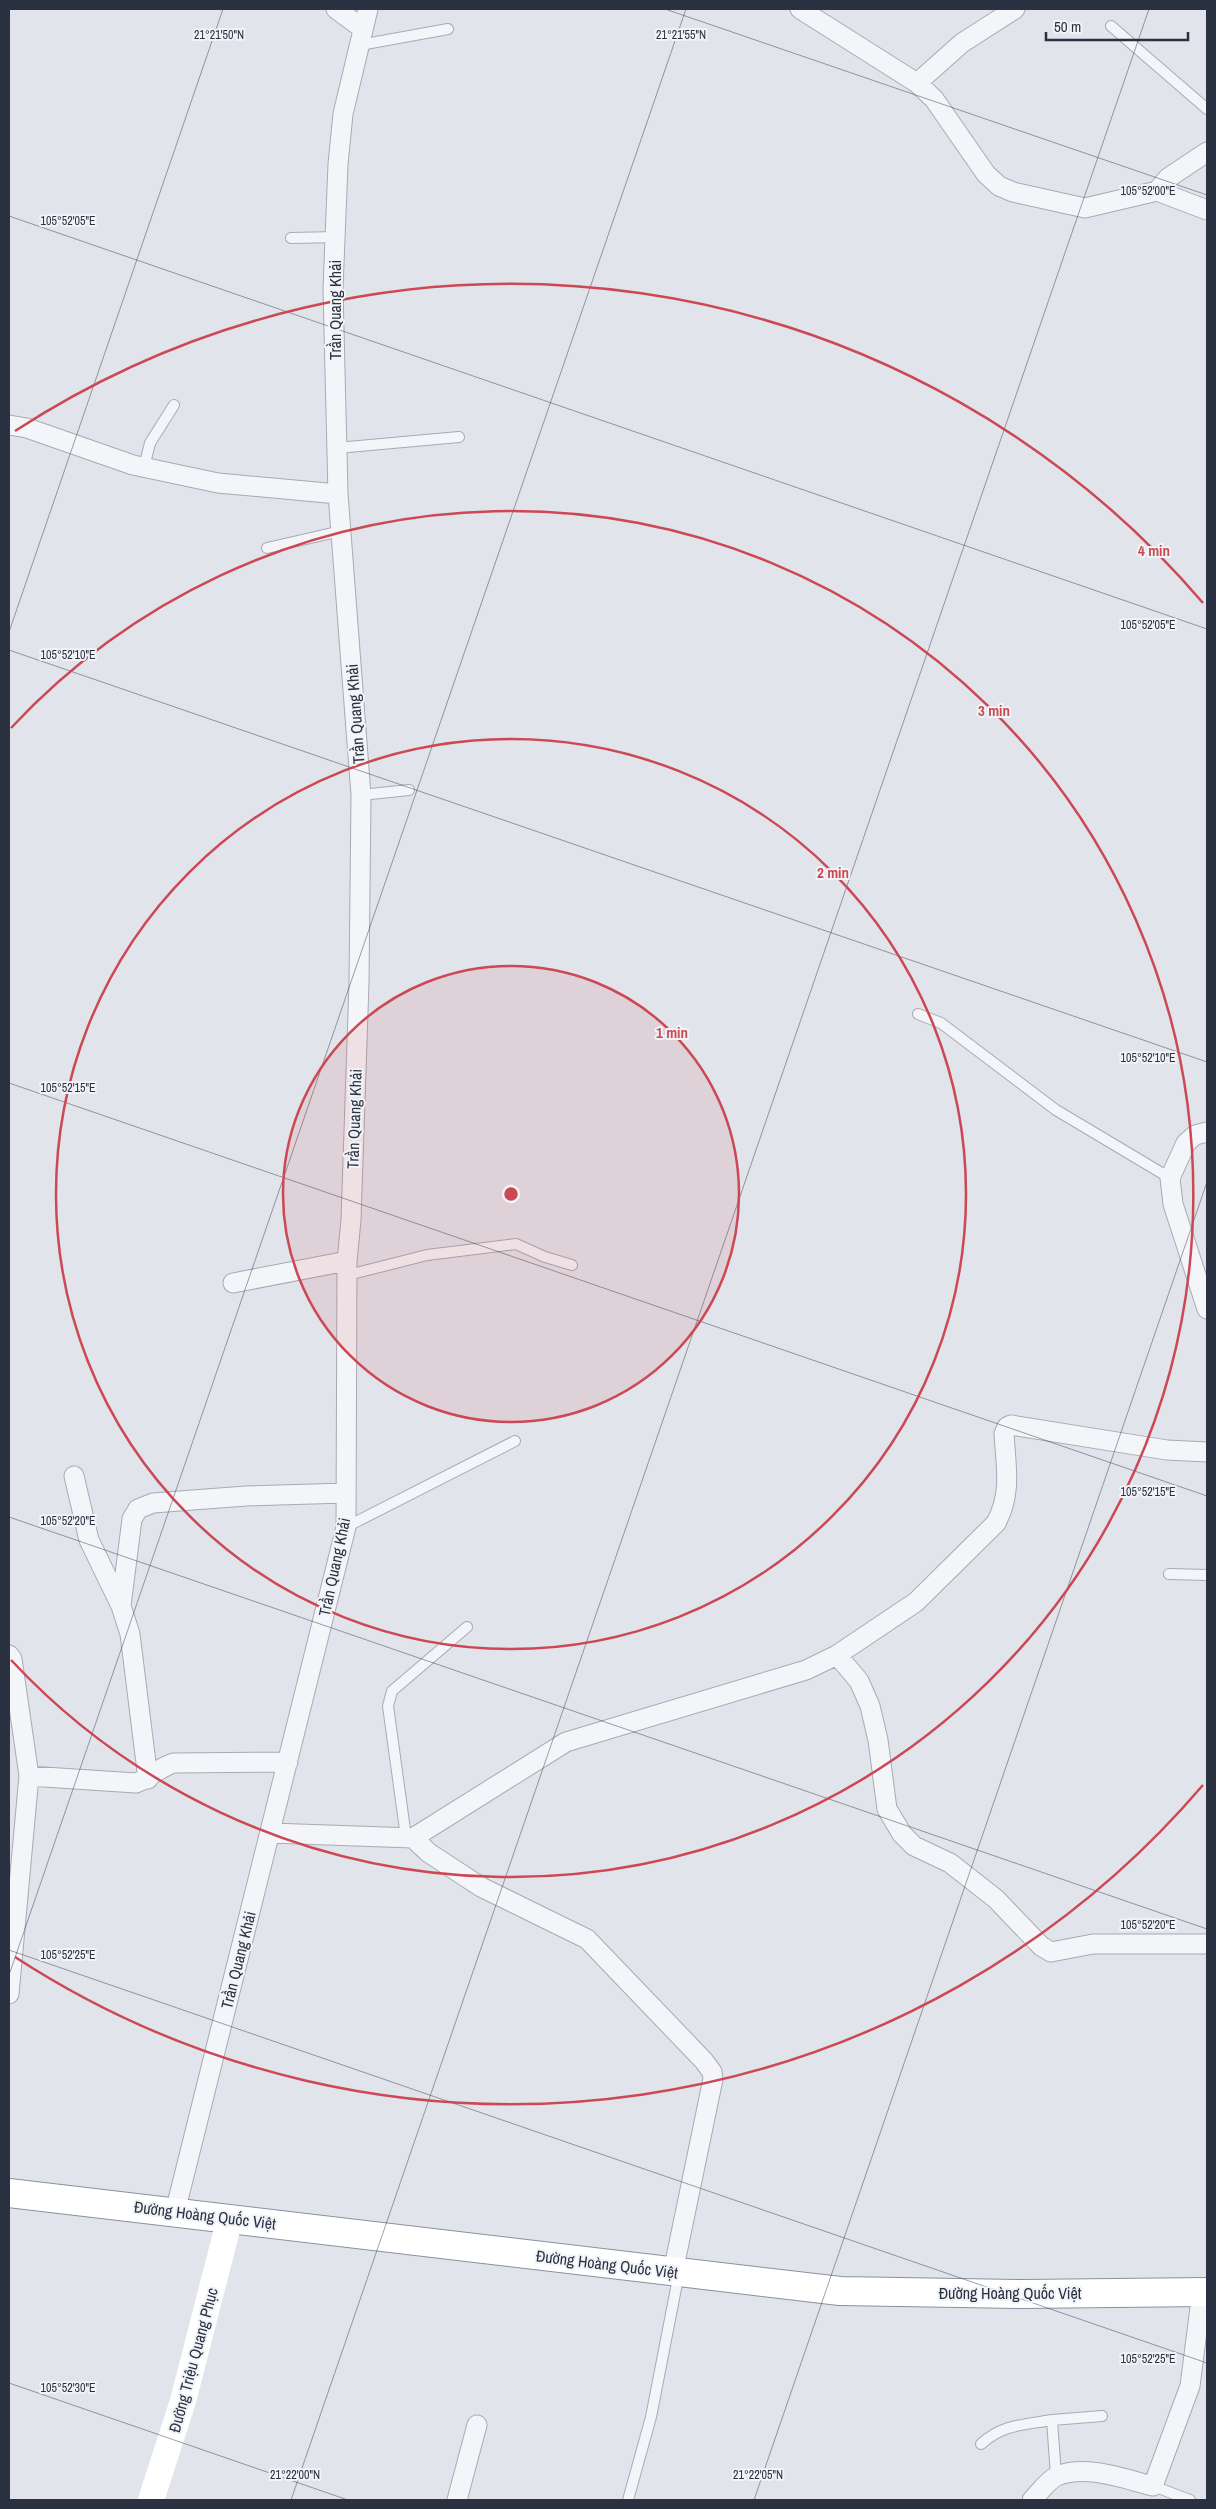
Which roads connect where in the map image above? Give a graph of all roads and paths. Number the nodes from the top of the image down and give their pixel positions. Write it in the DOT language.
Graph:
graph roads {
  1 [pos="336,9"];
  2 [pos="368,9"];
  3 [pos="800,9"];
  4 [pos="1015,9"];
  5 [pos="1111,26"];
  6 [pos="448,29"];
  7 [pos="361,37"];
  8 [pos="917,83"];
  9 [pos="1207,109"];
  10 [pos="1207,152"];
  11 [pos="1157,191"];
  12 [pos="1207,210"];
  13 [pos="336,237"];
  14 [pos="291,238"];
  15 [pos="174,406"];
  16 [pos="9,425"];
  17 [pos="459,437"];
  18 [pos="337,448"];
  19 [pos="144,467"];
  20 [pos="338,494"];
  21 [pos="341,531"];
  22 [pos="267,548"];
  23 [pos="410,790"];
  24 [pos="361,795"];
  25 [pos="918,1014"];
  26 [pos="1207,1132"];
  27 [pos="1170,1178"];
  28 [pos="572,1265"];
  29 [pos="347,1268"];
  30 [pos="233,1283"];
  31 [pos="1207,1309"];
  32 [pos="515,1441"];
  33 [pos="1207,1452"];
  34 [pos="74,1476"];
  35 [pos="346,1493"];
  36 [pos="346,1527"];
  37 [pos="1169,1574"];
  38 [pos="1207,1576"];
  39 [pos="120,1606"];
  40 [pos="466,1627"];
  41 [pos="9,1655"];
  42 [pos="837,1655"];
  43 [pos="288,1762"];
  44 [pos="29,1776"];
  45 [pos="148,1779"];
  46 [pos="270,1833"];
  47 [pos="410,1838"];
  48 [pos="14,1883"];
  49 [pos="1207,1944"];
  50 [pos="9,1994"];
  51 [pos="9,2193"];
  52 [pos="175,2212"];
  53 [pos="230,2218"];
  54 [pos="676,2272"];
  55 [pos="1205,2292"];
  56 [pos="1102,2416"];
  57 [pos="1052,2420"];
  58 [pos="477,2425"];
  59 [pos="981,2444"];
  60 [pos="1056,2476"];
  61 [pos="1153,2486"];
  62 [pos="151,2500"];
  63 [pos="457,2500"];
  64 [pos="628,2500"];
  65 [pos="1032,2500"];
  66 [pos="1190,2500"];
  1 -- 7 [label="street"];
  2 -- 7 [label="street, Trần Quang Khải"];
  3 -- 8 [label="street"];
  4 -- 8 [label="street"];
  5 -- 9 [label="lane"];
  6 -- 7 [label="lane"];
  7 -- 13 [label="street, Trần Quang Khải"];
  8 -- 11 [label="street"];
  10 -- 11 [label="street"];
  11 -- 12 [label="street"];
  13 -- 14 [label="lane"];
  13 -- 18 [label="street, Trần Quang Khải"];
  15 -- 19 [label="lane"];
  16 -- 19 [label="street"];
  17 -- 18 [label="lane"];
  18 -- 20 [label="street, Trần Quang Khải"];
  19 -- 20 [label="street"];
  20 -- 21 [label="street, Trần Quang Khải"];
  21 -- 22 [label="lane"];
  21 -- 24 [label="street, Trần Quang Khải"];
  23 -- 24 [label="lane"];
  24 -- 29 [label="street, Trần Quang Khải"];
  25 -- 27 [label="lane"];
  26 -- 27 [label="street"];
  27 -- 31 [label="street"];
  28 -- 29 [label="lane"];
  29 -- 30 [label="street"];
  29 -- 35 [label="street, Trần Quang Khải"];
  32 -- 36 [label="lane"];
  33 -- 42 [label="street"];
  34 -- 39 [label="street"];
  35 -- 36 [label="street, Trần Quang Khải"];
  35 -- 39 [label="street"];
  36 -- 43 [label="street, Trần Quang Khải"];
  37 -- 38 [label="lane"];
  39 -- 45 [label="street"];
  40 -- 47 [label="lane"];
  41 -- 44 [label="street"];
  42 -- 47 [label="street"];
  42 -- 49 [label="street"];
  43 -- 45 [label="street"];
  43 -- 46 [label="street, Trần Quang Khải"];
  44 -- 45 [label="street"];
  44 -- 48 [label="street"];
  46 -- 47 [label="street"];
  46 -- 52 [label="street, Trần Quang Khải"];
  47 -- 54 [label="street"];
  48 -- 50 [label="street"];
  51 -- 52 [label="highway, Đường Hoàng Quốc Việt"];
  52 -- 53 [label="highway, Đường Hoàng Quốc Việt"];
  53 -- 54 [label="highway, Đường Hoàng Quốc Việt"];
  53 -- 62 [label="main road, Đường Triệu Quang Phục"];
  54 -- 55 [label="highway, Đường Hoàng Quốc Việt"];
  54 -- 64 [label="lane"];
  55 -- 61 [label="street"];
  56 -- 57 [label="lane"];
  57 -- 59 [label="lane"];
  57 -- 60 [label="lane"];
  58 -- 63 [label="street"];
  60 -- 61 [label="street"];
  60 -- 65 [label="street"];
  61 -- 66 [label="lane"];
}
